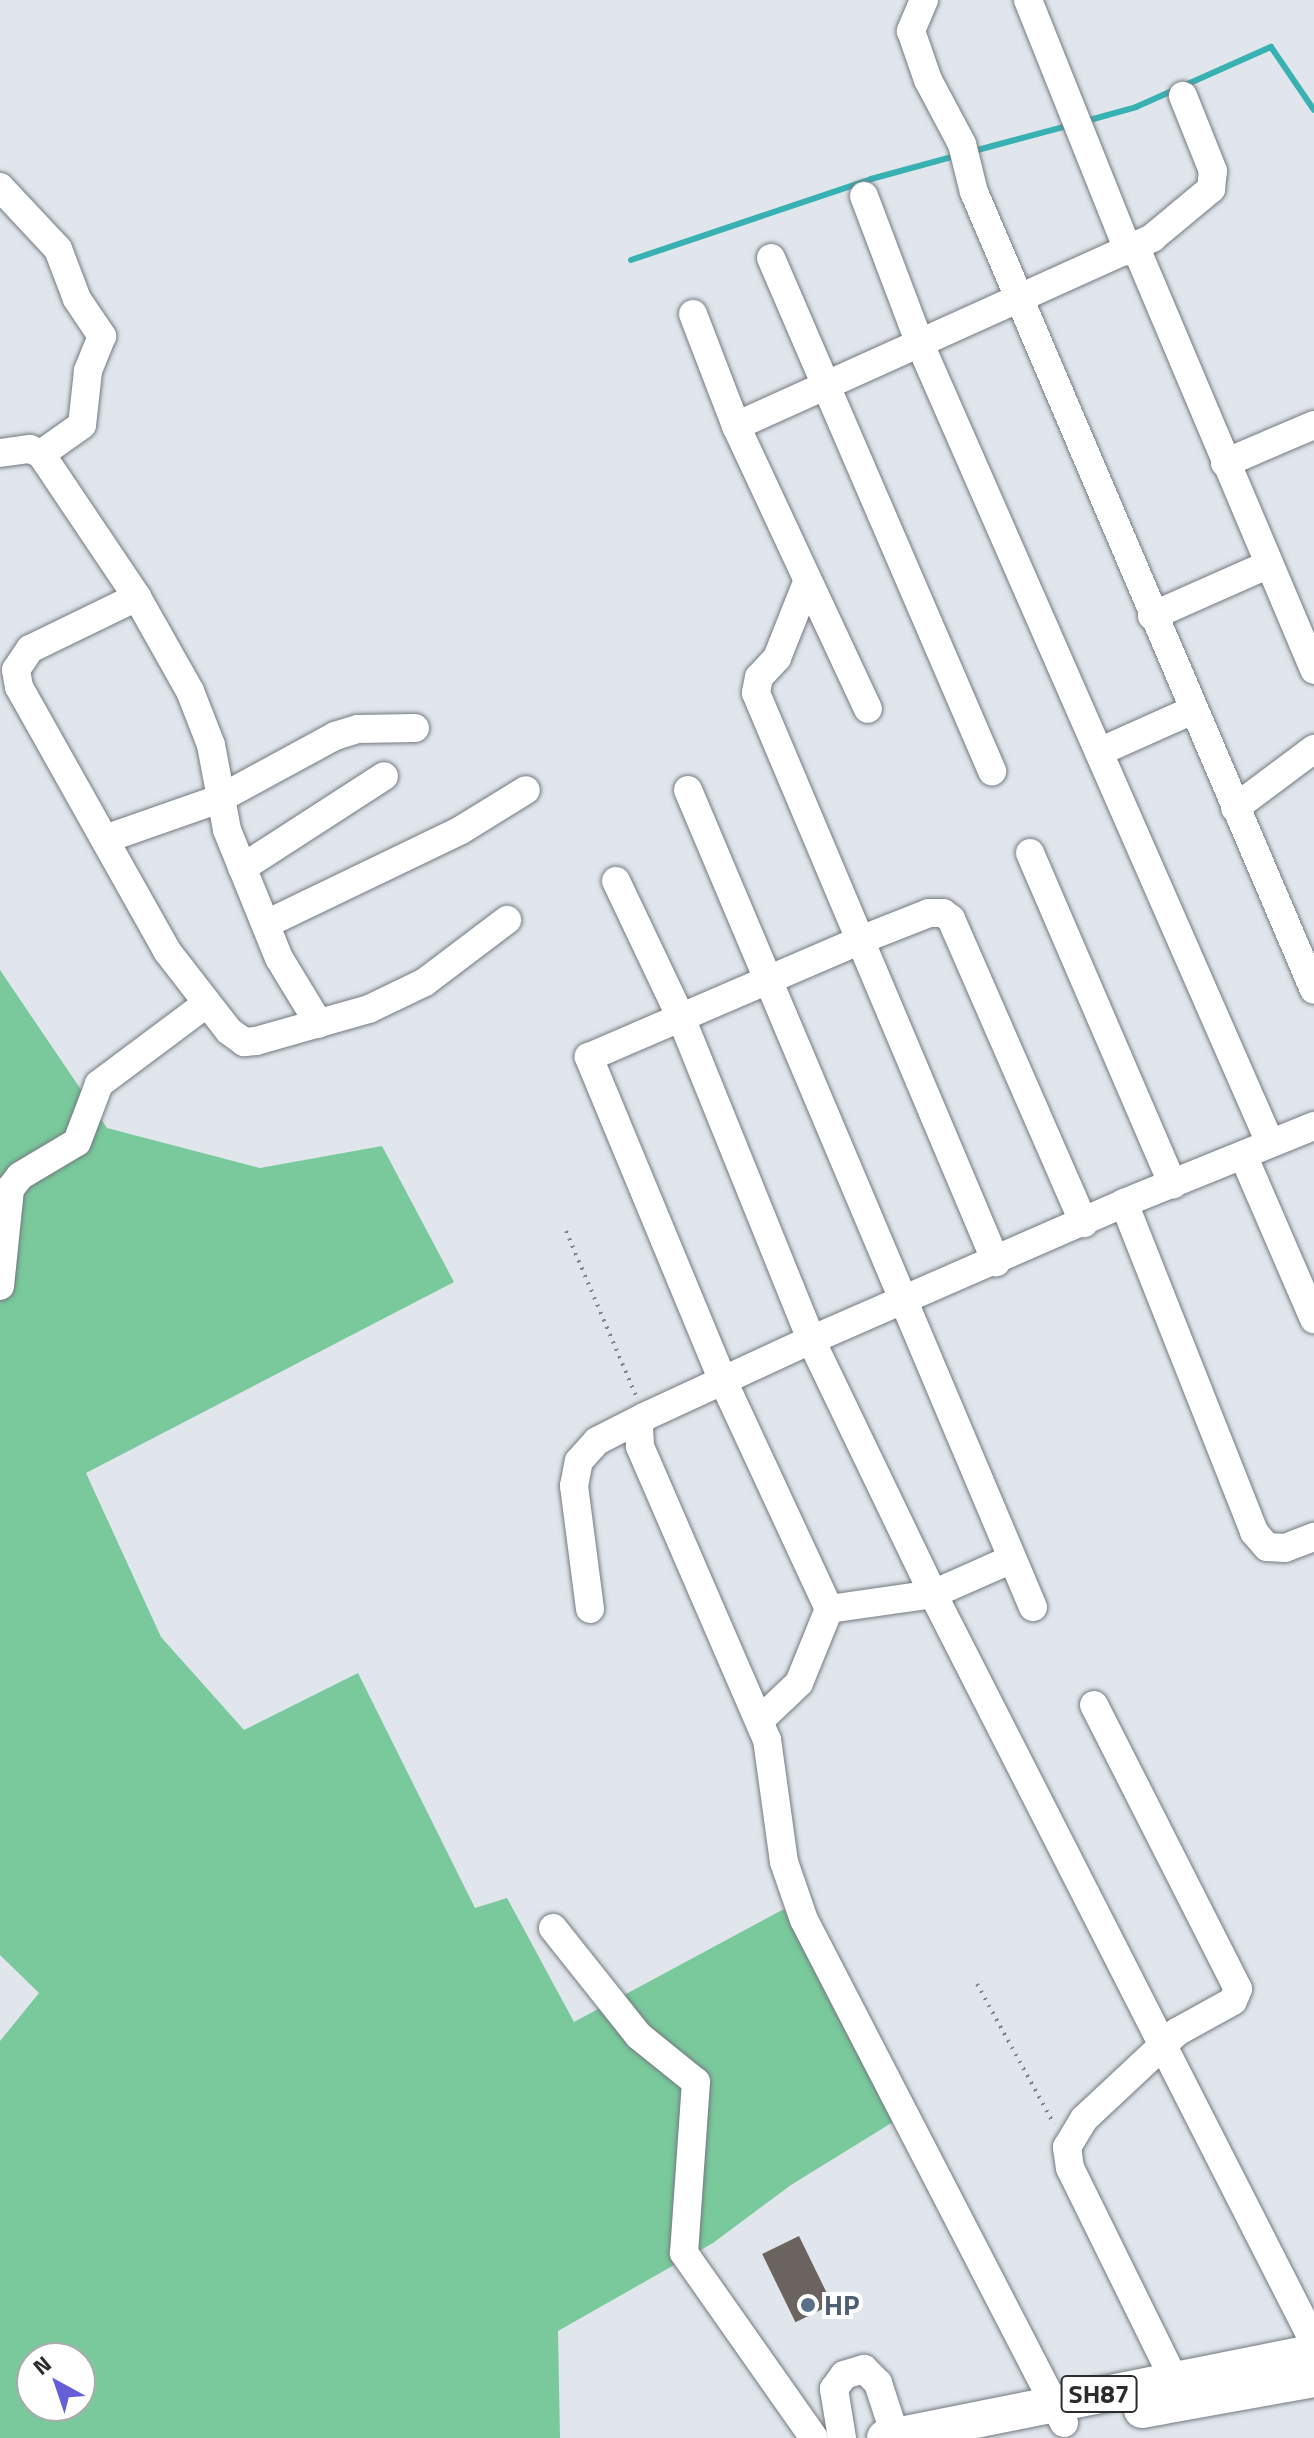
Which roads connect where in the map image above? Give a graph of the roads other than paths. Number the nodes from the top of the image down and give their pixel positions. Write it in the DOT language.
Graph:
graph roads {
  1 [pos="924,0"];
  2 [pos="1028,0"];
  3 [pos="1183,96"];
  4 [pos="0,187"];
  5 [pos="864,196"];
  6 [pos="1132,250"];
  7 [pos="771,258"];
  8 [pos="1020,300"];
  9 [pos="693,314"];
  10 [pos="920,344"];
  11 [pos="824,386"];
  12 [pos="1314,425"];
  13 [pos="736,426"];
  14 [pos="0,453"];
  15 [pos="41,454"];
  16 [pos="1225,463"];
  17 [pos="1267,565"];
  18 [pos="806,585"];
  19 [pos="137,597"];
  20 [pos="1152,616"];
  21 [pos="11,654"];
  22 [pos="1314,670"];
  23 [pos="868,709"];
  24 [pos="1193,710"];
  25 [pos="415,728"];
  26 [pos="1314,749"];
  27 [pos="1099,752"];
  28 [pos="992,771"];
  29 [pos="384,776"];
  30 [pos="526,790"];
  31 [pos="688,790"];
  32 [pos="219,799"];
  33 [pos="1235,808"];
  34 [pos="105,839"];
  35 [pos="1030,853"];
  36 [pos="242,868"];
  37 [pos="616,881"];
  38 [pos="507,920"];
  39 [pos="266,924"];
  40 [pos="858,941"];
  41 [pos="769,981"];
  42 [pos="1314,990"];
  43 [pos="206,1004"];
  44 [pos="682,1020"];
  45 [pos="319,1024"];
  46 [pos="1314,1126"];
  47 [pos="1270,1143"];
  48 [pos="1243,1155"];
  49 [pos="1173,1185"];
  50 [pos="1124,1203"];
  51 [pos="1084,1223"];
  52 [pos="996,1262"];
  53 [pos="0,1286"];
  54 [pos="902,1302"];
  55 [pos="1314,1319"];
  56 [pos="811,1340"];
  57 [pos="723,1381"];
  58 [pos="644,1417"];
  59 [pos="1314,1537"];
  60 [pos="1012,1559"];
  61 [pos="933,1594"];
  62 [pos="1033,1607"];
  63 [pos="590,1609"];
  64 [pos="829,1609"];
  65 [pos="1094,1705"];
  66 [pos="760,1720"];
  67 [pos="553,1928"];
  68 [pos="1164,2049"];
  69 [pos="1314,2342"];
  70 [pos="1314,2352"];
  71 [pos="1174,2379"];
  72 [pos="1314,2379"];
  73 [pos="1059,2412"];
  74 [pos="892,2437"];
  75 [pos="814,2438"];
  76 [pos="842,2438"];
  77 [pos="1005,2438"];
  1 -- 8 [label="street"];
  2 -- 6 [label="street"];
  3 -- 6 [label="street"];
  4 -- 15 [label="street"];
  5 -- 10 [label="street"];
  6 -- 8 [label="street"];
  6 -- 16 [label="street"];
  7 -- 11 [label="street"];
  8 -- 10 [label="street"];
  8 -- 20 [label="street"];
  9 -- 13 [label="street"];
  10 -- 11 [label="street"];
  10 -- 27 [label="street"];
  11 -- 13 [label="street"];
  11 -- 28 [label="street"];
  12 -- 16 [label="street"];
  13 -- 18 [label="street"];
  14 -- 15 [label="street"];
  15 -- 19 [label="street"];
  16 -- 17 [label="street"];
  17 -- 20 [label="street"];
  17 -- 22 [label="street"];
  18 -- 23 [label="street"];
  18 -- 40 [label="street"];
  19 -- 21 [label="street"];
  19 -- 32 [label="street"];
  20 -- 24 [label="street"];
  21 -- 34 [label="street"];
  24 -- 27 [label="street"];
  24 -- 33 [label="street"];
  25 -- 32 [label="street"];
  26 -- 33 [label="street"];
  27 -- 47 [label="street"];
  29 -- 36 [label="street"];
  30 -- 39 [label="street"];
  31 -- 41 [label="street"];
  32 -- 34 [label="street"];
  32 -- 36 [label="street"];
  33 -- 42 [label="street"];
  34 -- 43 [label="street"];
  35 -- 49 [label="street"];
  36 -- 39 [label="street"];
  37 -- 44 [label="street"];
  38 -- 45 [label="street"];
  39 -- 45 [label="street"];
  40 -- 41 [label="street"];
  40 -- 51 [label="street"];
  40 -- 52 [label="street"];
  41 -- 44 [label="street"];
  41 -- 54 [label="street"];
  43 -- 45 [label="street"];
  43 -- 53 [label="street"];
  44 -- 56 [label="street"];
  44 -- 57 [label="street"];
  46 -- 47 [label="street"];
  47 -- 48 [label="street"];
  48 -- 49 [label="street"];
  48 -- 55 [label="street"];
  49 -- 50 [label="street"];
  50 -- 51 [label="street"];
  50 -- 59 [label="street"];
  51 -- 52 [label="street"];
  52 -- 54 [label="street"];
  54 -- 56 [label="street"];
  54 -- 60 [label="street"];
  56 -- 57 [label="street"];
  56 -- 61 [label="street"];
  57 -- 58 [label="street"];
  57 -- 64 [label="street"];
  58 -- 63 [label="street"];
  58 -- 66 [label="street"];
  60 -- 61 [label="street"];
  60 -- 62 [label="street"];
  61 -- 64 [label="street"];
  61 -- 68 [label="street"];
  64 -- 66 [label="street"];
  65 -- 68 [label="street"];
  66 -- 73 [label="street"];
  67 -- 75 [label="street"];
  68 -- 69 [label="street"];
  68 -- 71 [label="street"];
  70 -- 71 [label="main road, SH87"];
  71 -- 73 [label="main road, SH87"];
  72 -- 73 [label="main road, SH87"];
  73 -- 74 [label="main road, SH87"];
  73 -- 77 [label="main road, SH87"];
  74 -- 76 [label="street"];
}
